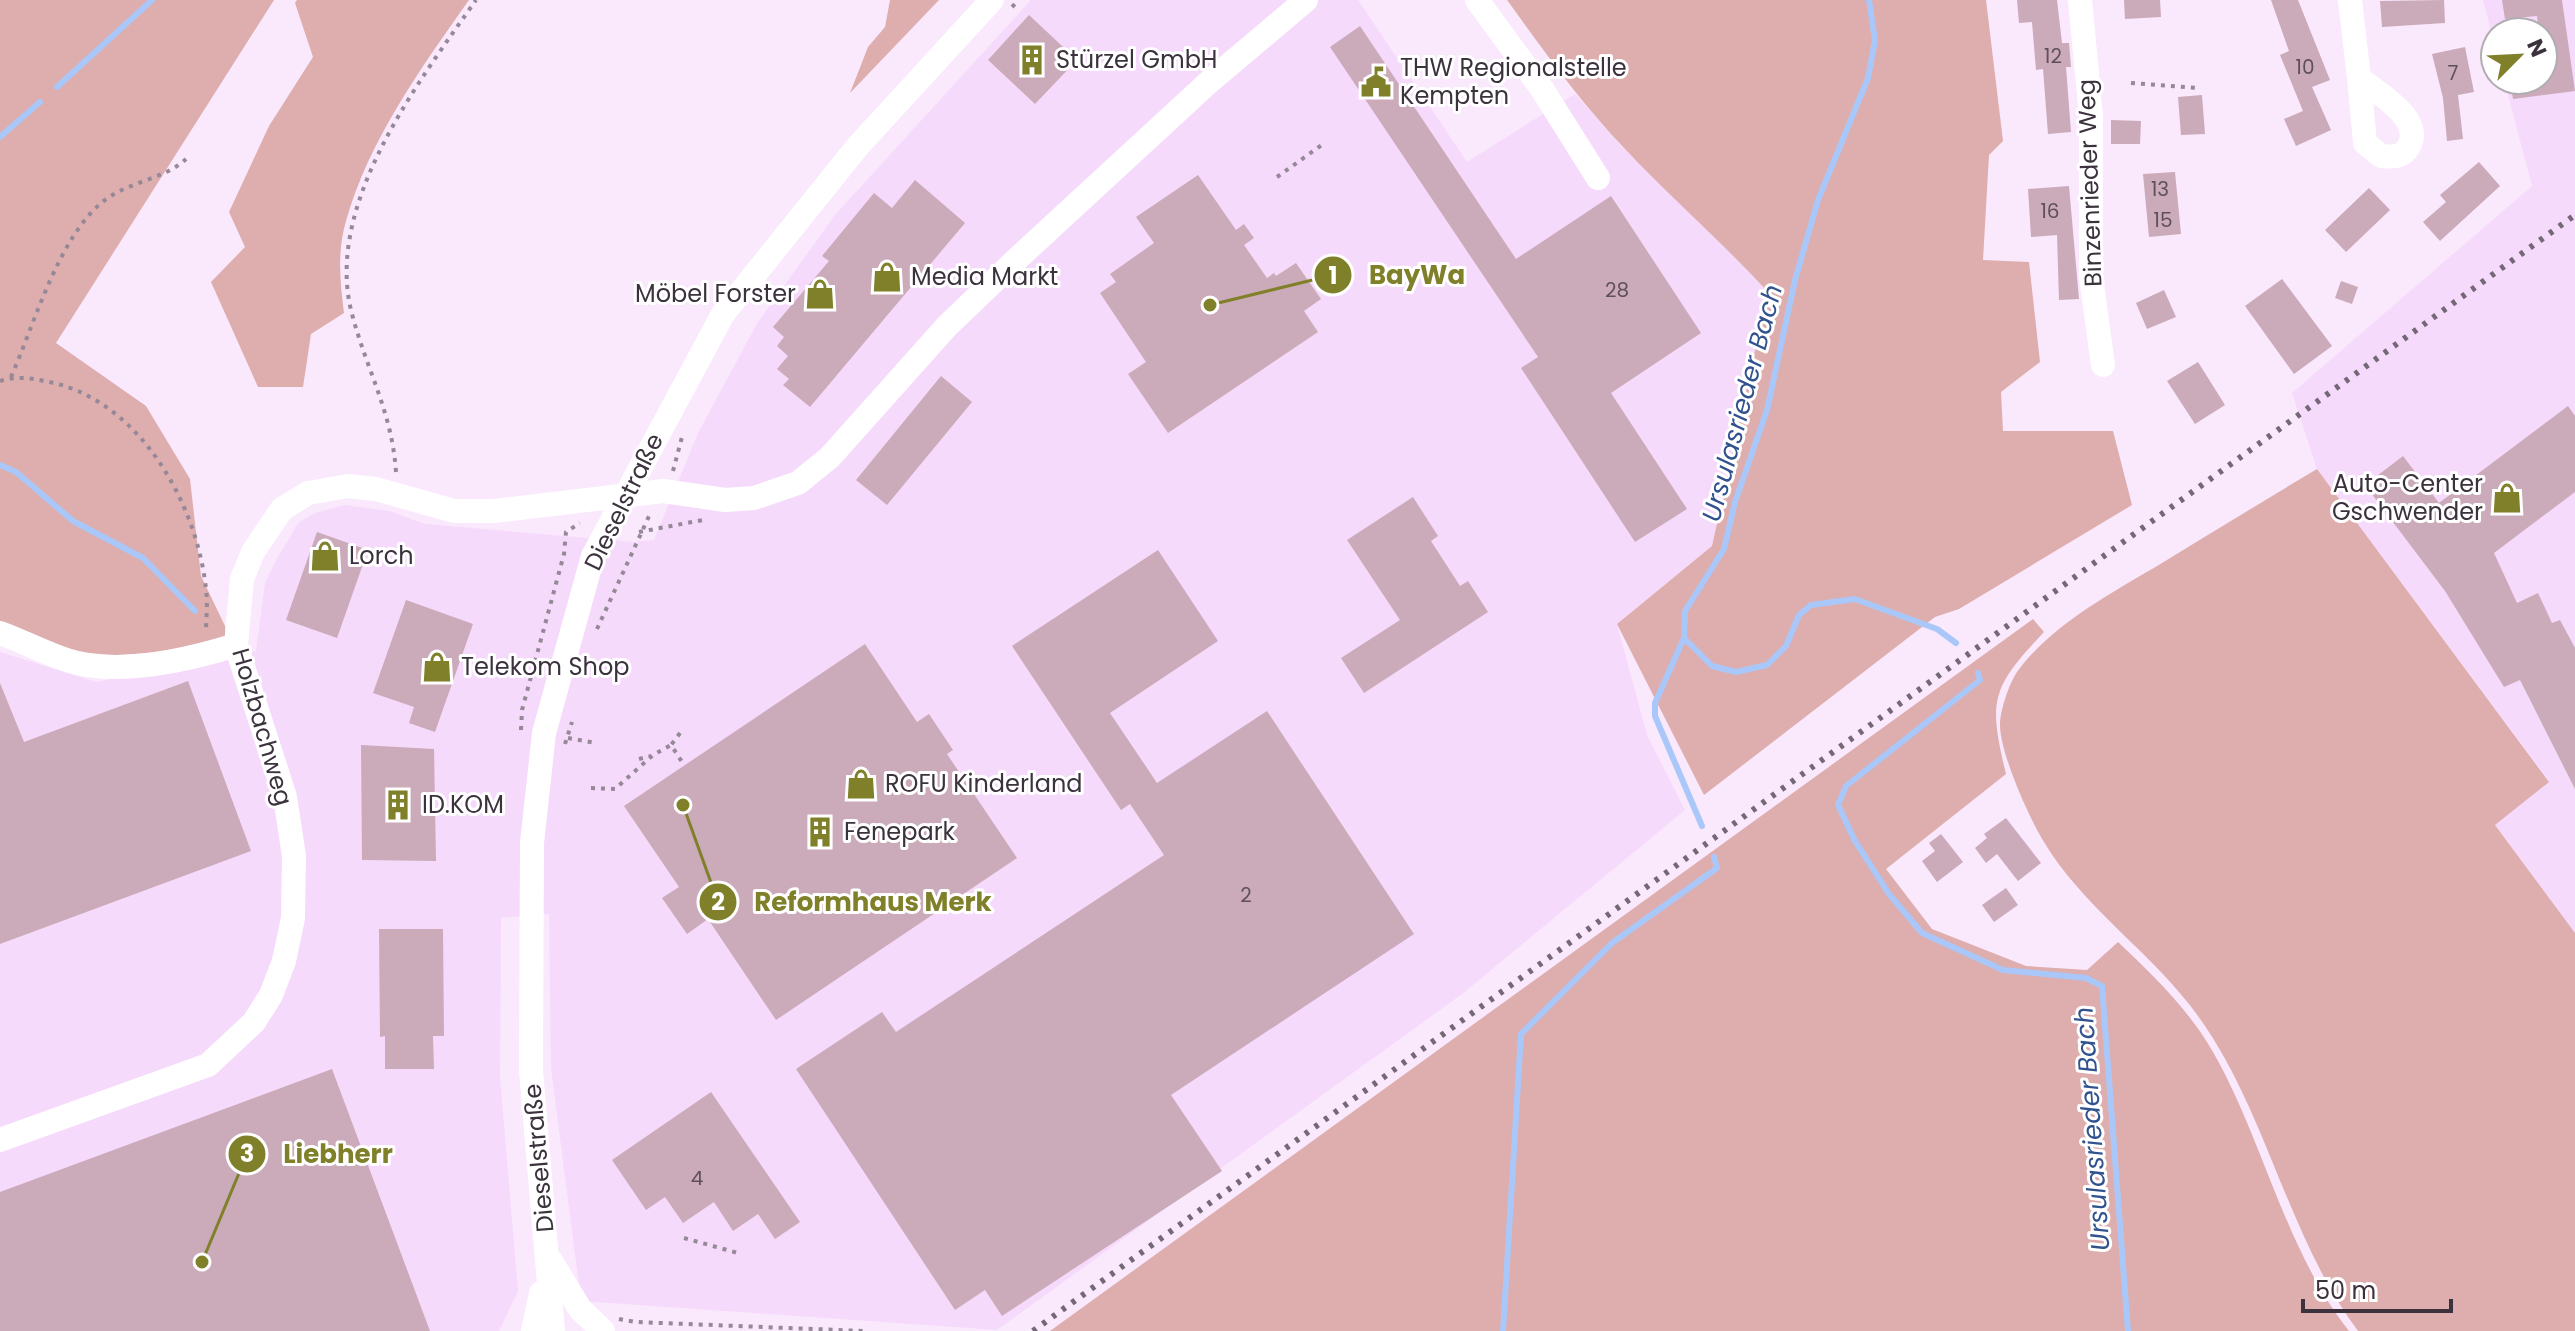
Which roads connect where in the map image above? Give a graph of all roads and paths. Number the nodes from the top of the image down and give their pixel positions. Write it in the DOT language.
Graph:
graph roads {
  1 [pos="476,0"];
  2 [pos="1019,0"];
  3 [pos="1306,0"];
  4 [pos="1477,0"];
  5 [pos="2080,0"];
  6 [pos="2350,0"];
  7 [pos="1001,5"];
  8 [pos="2359,78"];
  9 [pos="2131,83"];
  10 [pos="2199,88"];
  11 [pos="1323,144"];
  12 [pos="186,159"];
  13 [pos="1277,177"];
  14 [pos="1598,178"];
  15 [pos="2103,365"];
  16 [pos="11,377"];
  17 [pos="0,381"];
  18 [pos="685,426"];
  19 [pos="663,491"];
  20 [pos="397,495"];
  21 [pos="622,497"];
  22 [pos="639,532"];
  23 [pos="0,633"];
  24 [pos="592,639"];
  25 [pos="236,645"];
  26 [pos="206,654"];
  27 [pos="574,710"];
  28 [pos="680,733"];
  29 [pos="568,738"];
  30 [pos="596,743"];
  31 [pos="671,745"];
  32 [pos="562,752"];
  33 [pos="653,755"];
  34 [pos="639,759"];
  35 [pos="684,765"];
  36 [pos="591,788"];
  37 [pos="0,1140"];
  38 [pos="684,1238"];
  39 [pos="738,1253"];
  40 [pos="547,1256"];
  41 [pos="608,1324"];
  42 [pos="533,1331"];
  43 [pos="553,1331"];
  44 [pos="864,1331"];
  1 -- 20 [label="path"];
  2 -- 7 [label="path"];
  3 -- 19 [label="street, Holzbachweg"];
  4 -- 14 [label="street"];
  5 -- 15 [label="street, Binzenrieder Weg"];
  6 -- 8 [label="street"];
  7 -- 21 [label="street, Dieselstraße"];
  9 -- 10 [label="path"];
  11 -- 13 [label="path"];
  12 -- 16 [label="path"];
  16 -- 17 [label="path"];
  16 -- 26 [label="path"];
  18 -- 19 [label="path"];
  19 -- 21 [label="street, Holzbachweg"];
  20 -- 21 [label="street, Holzbachweg"];
  20 -- 25 [label="street, Holzbachweg"];
  21 -- 40 [label="street, Dieselstraße"];
  22 -- 24 [label="path"];
  23 -- 26 [label="street"];
  25 -- 26 [label="street"];
  25 -- 37 [label="street, Holzbachweg"];
  27 -- 29 [label="path"];
  28 -- 31 [label="path"];
  29 -- 30 [label="path"];
  29 -- 32 [label="path"];
  31 -- 33 [label="path"];
  31 -- 35 [label="path"];
  33 -- 34 [label="path"];
  33 -- 36 [label="path"];
  38 -- 39 [label="path"];
  40 -- 41 [label="street, Dieselstraße"];
  40 -- 42 [label="street, Dieselstraße"];
  40 -- 43 [label="street, Dieselstraße"];
  41 -- 44 [label="path"];
}
